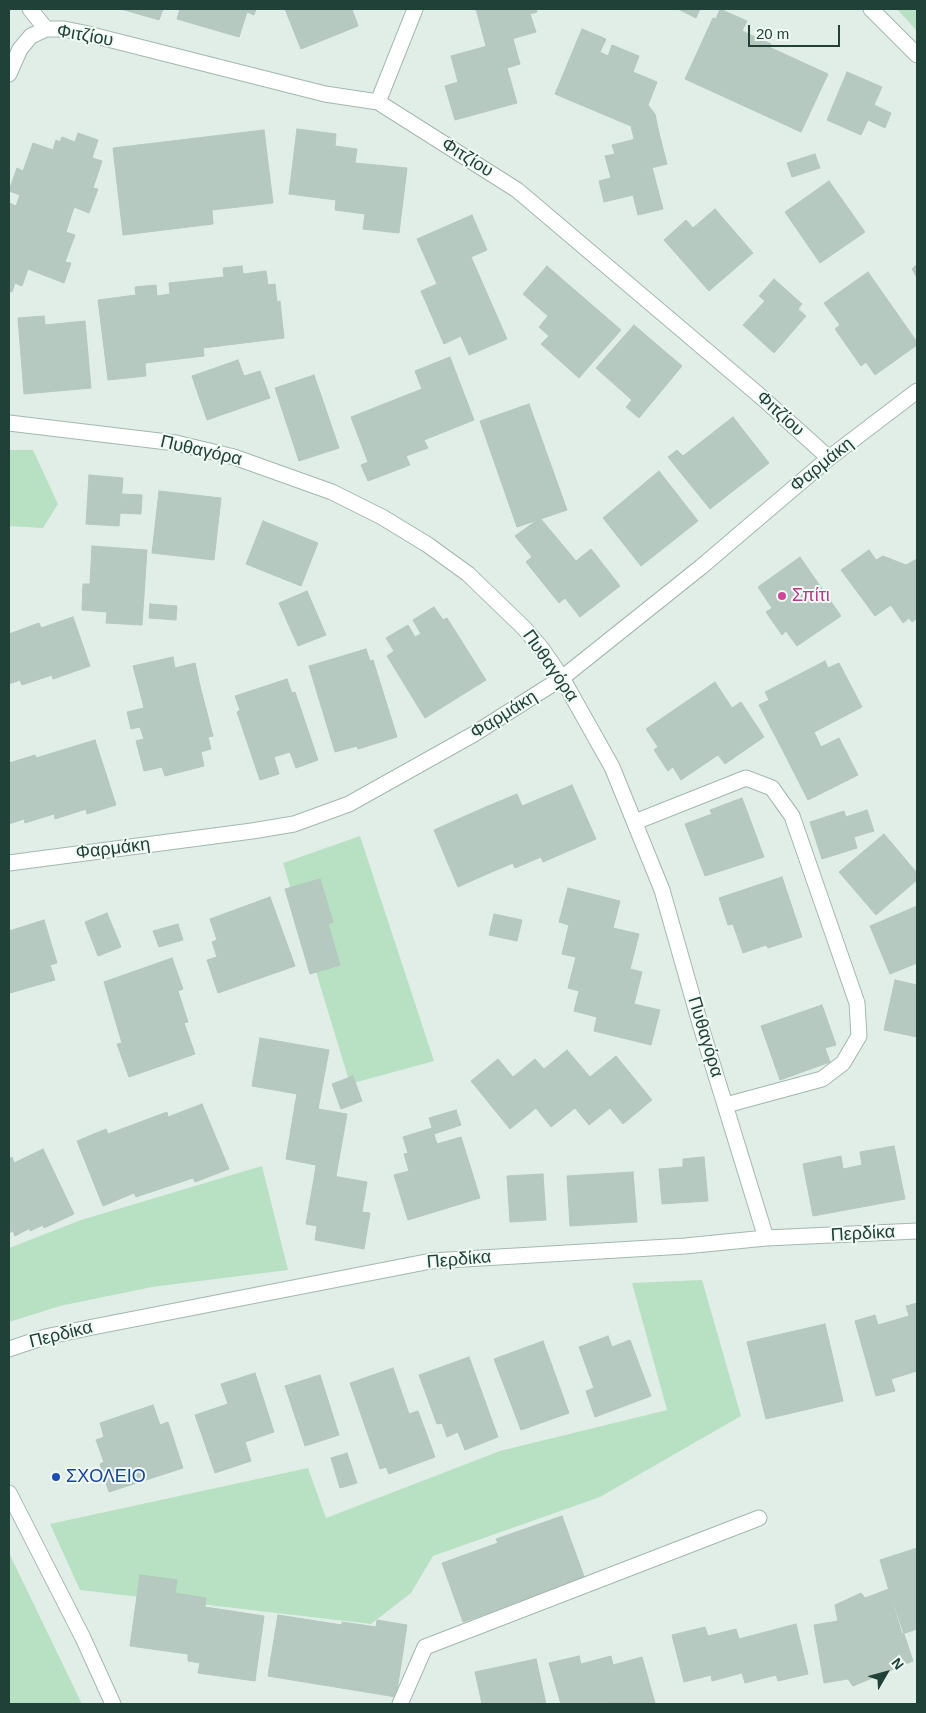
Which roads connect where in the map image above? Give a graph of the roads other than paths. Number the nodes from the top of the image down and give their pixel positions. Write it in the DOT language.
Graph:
graph roads {
  1 [pos="30,9"];
  2 [pos="415,9"];
  3 [pos="871,9"];
  4 [pos="46,29"];
  5 [pos="917,55"];
  6 [pos="9,74"];
  7 [pos="378,102"];
  8 [pos="917,391"];
  9 [pos="9,423"];
  10 [pos="829,458"];
  11 [pos="562,678"];
  12 [pos="635,822"];
  13 [pos="9,863"];
  14 [pos="726,1105"];
  15 [pos="917,1231"];
  16 [pos="766,1238"];
  17 [pos="9,1349"];
  18 [pos="9,1493"];
  19 [pos="760,1518"];
  20 [pos="113,1704"];
  21 [pos="400,1704"];
  1 -- 4 [label="street, Φιτζίου"];
  2 -- 7 [label="street"];
  3 -- 5 [label="street"];
  4 -- 6 [label="street"];
  4 -- 7 [label="street, Φιτζίου"];
  7 -- 10 [label="street, Φιτζίου"];
  8 -- 10 [label="street, Φαρμάκη"];
  9 -- 11 [label="street, Πυθαγόρα"];
  10 -- 11 [label="street, Φαρμάκη"];
  11 -- 12 [label="street, Πυθαγόρα"];
  11 -- 13 [label="street, Φαρμάκη"];
  12 -- 14 [label="street, Πυθαγόρα"];
  12 -- 14 [label="street"];
  14 -- 16 [label="street, Πυθαγόρα"];
  15 -- 16 [label="street, Περδίκα"];
  16 -- 17 [label="street, Περδίκα"];
  18 -- 20 [label="street"];
  19 -- 21 [label="street"];
}
